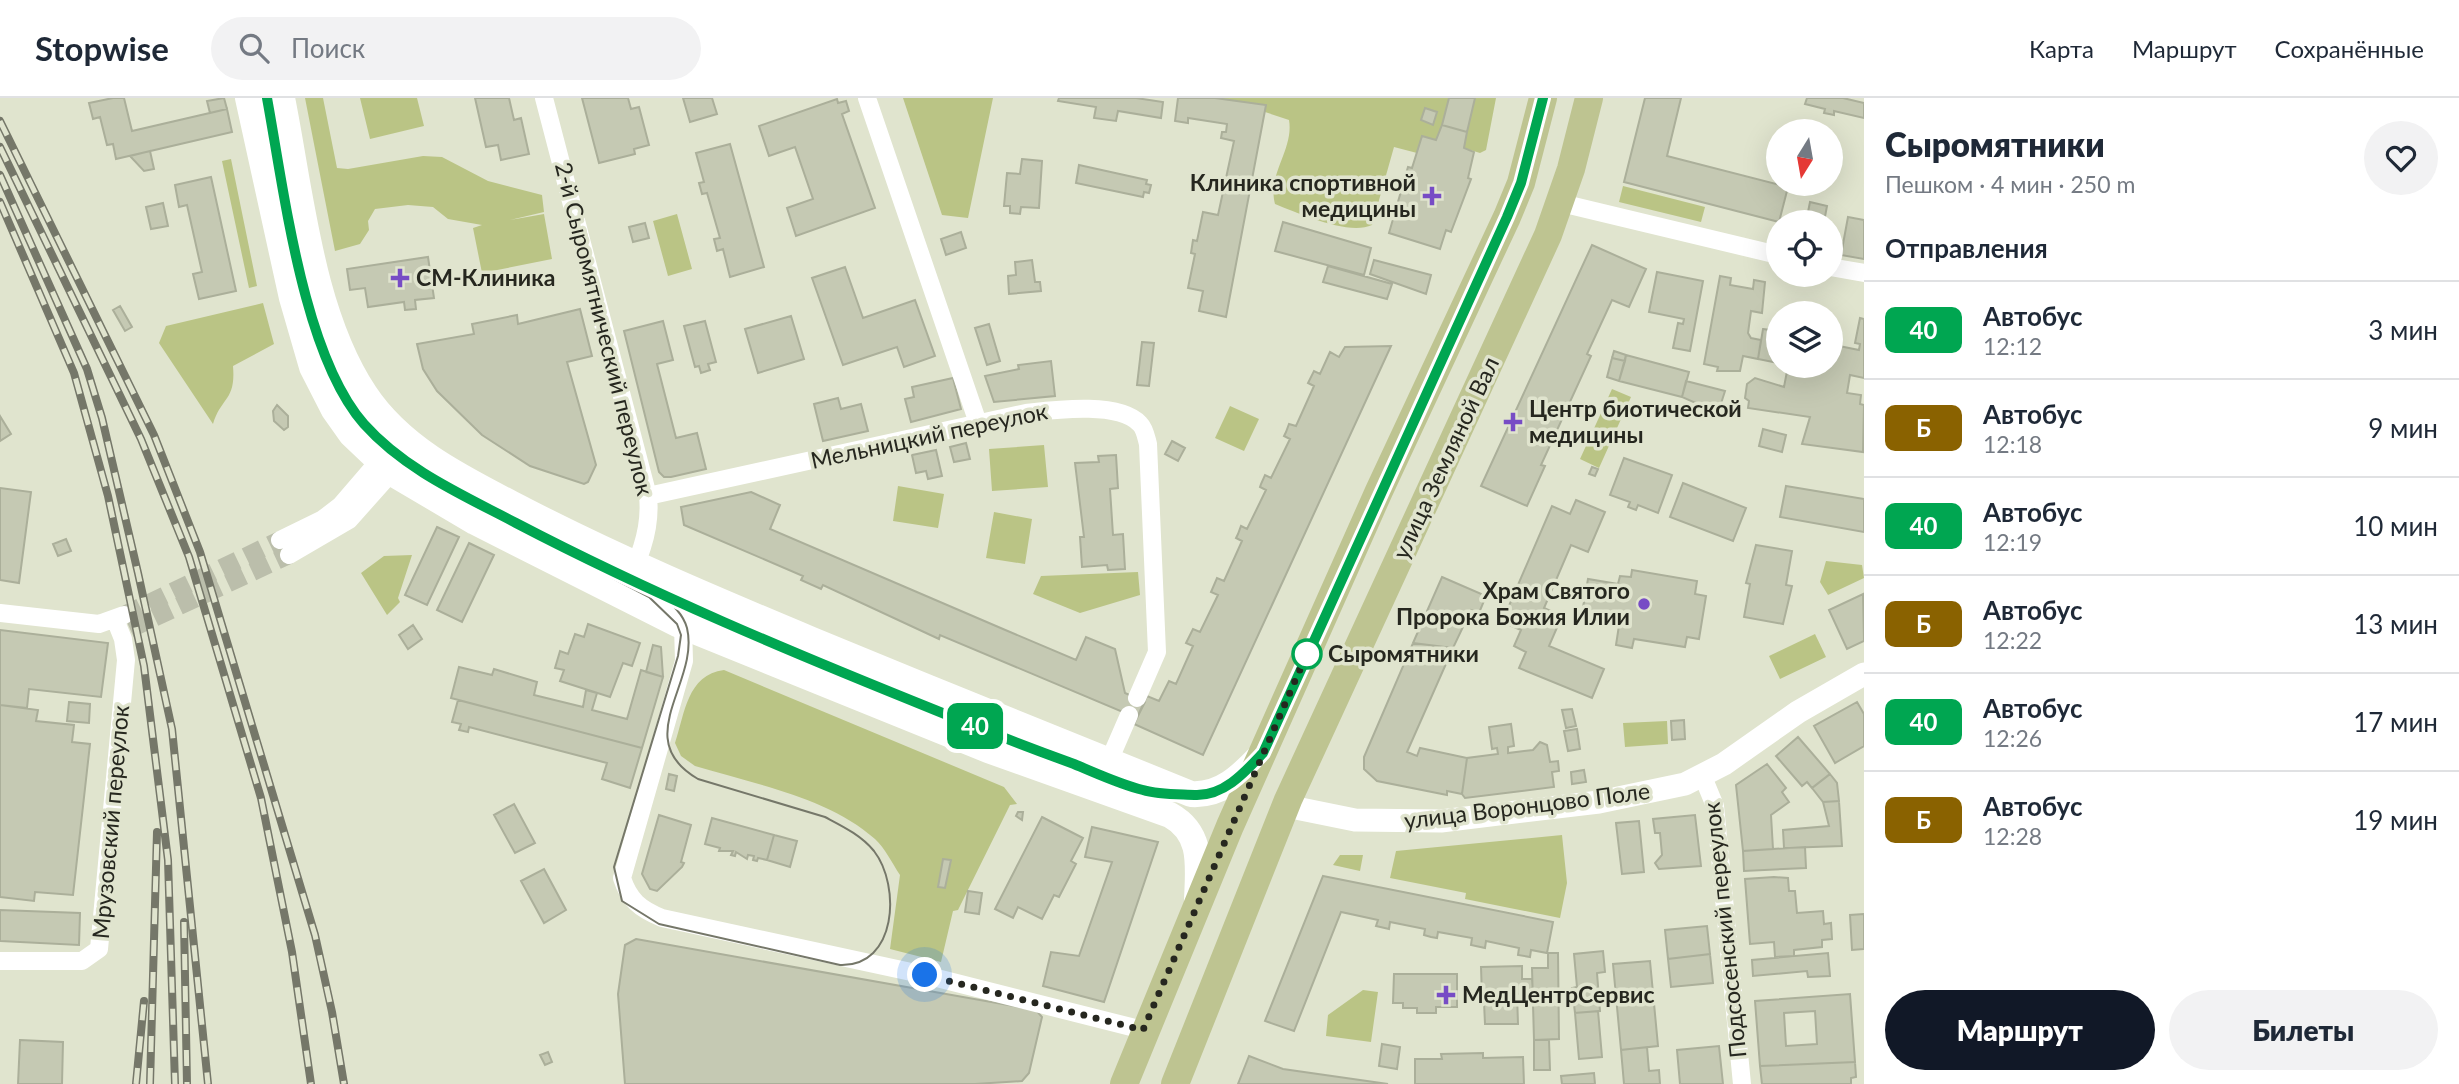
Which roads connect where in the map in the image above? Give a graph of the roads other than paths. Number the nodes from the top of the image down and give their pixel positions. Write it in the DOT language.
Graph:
graph roads {
  1 [pos="248,98"];
  2 [pos="282,98"];
  3 [pos="544,98"];
  4 [pos="867,98"];
  5 [pos="1543,98"];
  6 [pos="1589,98"];
  7 [pos="1561,202"];
  8 [pos="1766,252"];
  9 [pos="1843,269"];
  10 [pos="1864,273"];
  11 [pos="978,423"];
  12 [pos="407,441"];
  13 [pos="385,473"];
  14 [pos="648,496"];
  15 [pos="284,548"];
  16 [pos="636,564"];
  17 [pos="676,582"];
  18 [pos="620,598"];
  19 [pos="0,612"];
  20 [pos="683,626"];
  21 [pos="1864,674"];
  22 [pos="1263,753"];
  23 [pos="1109,761"];
  24 [pos="1703,777"];
  25 [pos="1286,806"];
  26 [pos="1196,909"];
  27 [pos="0,961"];
  28 [pos="1143,1030"];
  29 [pos="1124,1084"];
  30 [pos="1175,1084"];
  31 [pos="1742,1084"];
  1 -- 13 [label="main road"];
  2 -- 12 [label="main road"];
  3 -- 14 [label="street, 2-й Сыромятнический переулок"];
  4 -- 11 [label="street"];
  5 -- 22 [label="main road, улица Земляной Вал"];
  6 -- 7 [label="main road, улица Земляной Вал"];
  7 -- 8 [label="street"];
  7 -- 25 [label="main road, улица Земляной Вал"];
  9 -- 10 [label="street"];
  11 -- 14 [label="street, Мельницкий переулок"];
  11 -- 23 [label="street, Мельницкий переулок"];
  12 -- 13 [label="street"];
  12 -- 16 [label="main road"];
  13 -- 15 [label="street"];
  13 -- 18 [label="main road"];
  14 -- 16 [label="street, 2-й Сыромятнический переулок"];
  16 -- 17 [label="main road"];
  16 -- 18 [label="street, 2-й Сыромятнический переулок"];
  17 -- 20 [label="street"];
  17 -- 23 [label="main road"];
  18 -- 20 [label="main road"];
  19 -- 27 [label="street, Мрузовский переулок"];
  20 -- 26 [label="main road"];
  20 -- 28 [label="street"];
  21 -- 24 [label="street, улица Воронцово Поле"];
  22 -- 23 [label="main road"];
  22 -- 26 [label="main road, улица Земляной Вал"];
  24 -- 25 [label="street, улица Воронцово Поле"];
  24 -- 31 [label="street, Подсосенский переулок"];
  25 -- 30 [label="main road, улица Земляной Вал"];
  26 -- 28 [label="main road, улица Земляной Вал"];
  28 -- 29 [label="main road, улица Земляной Вал"];
}
